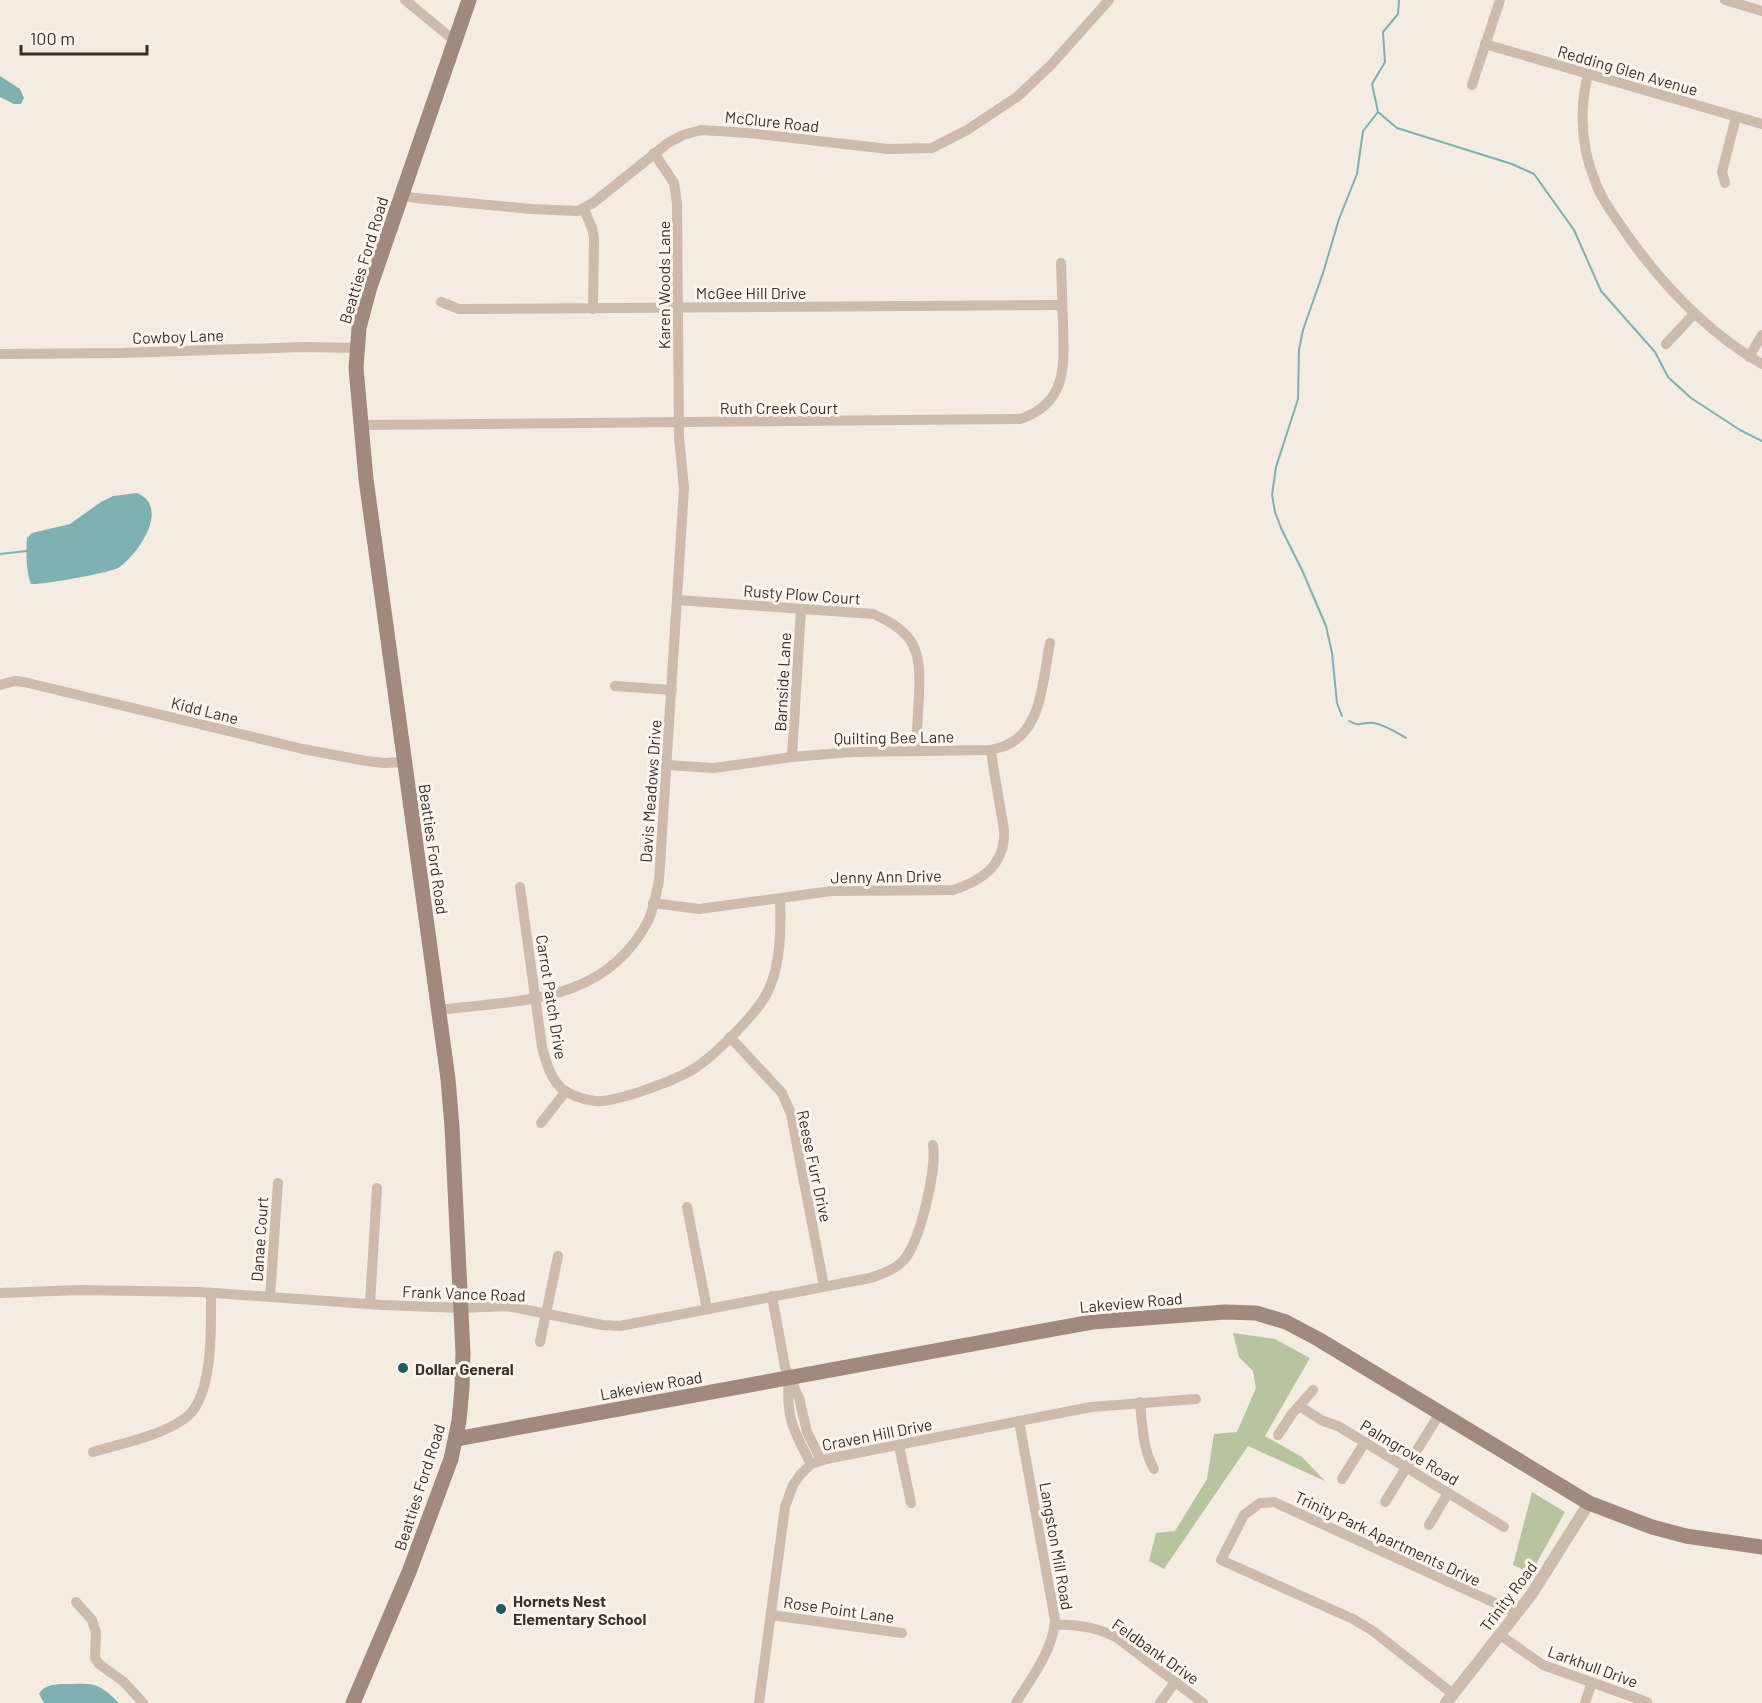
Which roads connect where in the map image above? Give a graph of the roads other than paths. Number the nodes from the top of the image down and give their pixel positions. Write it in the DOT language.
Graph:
graph roads {
  1 [pos="405,0"];
  2 [pos="469,0"];
  3 [pos="1109,0"];
  4 [pos="1500,0"];
  5 [pos="1725,0"];
  6 [pos="1762,11"];
  7 [pos="456,42"];
  8 [pos="1485,44"];
  9 [pos="1588,74"];
  10 [pos="1472,85"];
  11 [pos="1736,117"];
  12 [pos="1762,124"];
  13 [pos="654,153"];
  14 [pos="1725,183"];
  15 [pos="402,195"];
  16 [pos="584,209"];
  17 [pos="1061,263"];
  18 [pos="441,302"];
  19 [pos="1062,305"];
  20 [pos="677,308"];
  21 [pos="593,309"];
  22 [pos="1694,314"];
  23 [pos="1762,335"];
  24 [pos="1666,344"];
  25 [pos="357,348"];
  26 [pos="0,354"];
  27 [pos="1749,357"];
  28 [pos="1762,364"];
  29 [pos="679,423"];
  30 [pos="361,425"];
  31 [pos="678,600"];
  32 [pos="801,609"];
  33 [pos="1050,643"];
  34 [pos="0,685"];
  35 [pos="615,686"];
  36 [pos="672,690"];
  37 [pos="991,750"];
  38 [pos="915,751"];
  39 [pos="792,757"];
  40 [pos="403,762"];
  41 [pos="666,765"];
  42 [pos="520,887"];
  43 [pos="780,899"];
  44 [pos="653,903"];
  45 [pos="537,997"];
  46 [pos="438,1010"];
  47 [pos="730,1037"];
  48 [pos="566,1091"];
  49 [pos="541,1123"];
  50 [pos="933,1145"];
  51 [pos="278,1183"];
  52 [pos="377,1188"];
  53 [pos="687,1207"];
  54 [pos="558,1256"];
  55 [pos="824,1286"];
  56 [pos="0,1293"];
  57 [pos="211,1293"];
  58 [pos="772,1296"];
  59 [pos="270,1297"];
  60 [pos="370,1304"];
  61 [pos="461,1308"];
  62 [pos="707,1309"];
  63 [pos="547,1314"];
  64 [pos="540,1342"];
  65 [pos="789,1378"];
  66 [pos="1313,1390"];
  67 [pos="1196,1398"];
  68 [pos="1140,1402"];
  69 [pos="1299,1406"];
  70 [pos="1440,1413"];
  71 [pos="1019,1421"];
  72 [pos="1278,1435"];
  73 [pos="456,1439"];
  74 [pos="1365,1442"];
  75 [pos="899,1446"];
  76 [pos="93,1452"];
  77 [pos="816,1462"];
  78 [pos="1407,1468"];
  79 [pos="1154,1469"];
  80 [pos="1342,1479"];
  81 [pos="1448,1493"];
  82 [pos="1385,1502"];
  83 [pos="911,1503"];
  84 [pos="1589,1503"];
  85 [pos="1429,1525"];
  86 [pos="1504,1527"];
  87 [pos="1762,1547"];
  88 [pos="76,1602"];
  89 [pos="1517,1613"];
  90 [pos="771,1615"];
  91 [pos="1055,1625"];
  92 [pos="902,1634"];
  93 [pos="1500,1635"];
  94 [pos="1175,1682"];
  95 [pos="1592,1682"];
  96 [pos="1449,1699"];
  97 [pos="1647,1702"];
  98 [pos="143,1703"];
  99 [pos="353,1703"];
  100 [pos="759,1703"];
  101 [pos="1016,1703"];
  102 [pos="1160,1703"];
  103 [pos="1203,1703"];
  104 [pos="1585,1703"];
  1 -- 7 [label="street"];
  2 -- 7 [label="main road, Beatties Ford Road"];
  3 -- 13 [label="street, McClure Road"];
  4 -- 8 [label="street"];
  5 -- 6 [label="street"];
  7 -- 15 [label="main road, Beatties Ford Road"];
  8 -- 9 [label="street, Redding Glen Avenue"];
  8 -- 10 [label="street"];
  9 -- 11 [label="street, Redding Glen Avenue"];
  9 -- 22 [label="street"];
  11 -- 12 [label="street, Redding Glen Avenue"];
  11 -- 14 [label="street"];
  13 -- 16 [label="street, McClure Road"];
  13 -- 20 [label="street, Karen Woods Lane"];
  15 -- 16 [label="street"];
  15 -- 25 [label="main road, Beatties Ford Road"];
  16 -- 21 [label="street"];
  17 -- 19 [label="street, Ruth Creek Court"];
  18 -- 21 [label="street, McGee Hill Drive"];
  19 -- 20 [label="street, McGee Hill Drive"];
  19 -- 29 [label="street, Ruth Creek Court"];
  20 -- 21 [label="street, McGee Hill Drive"];
  20 -- 29 [label="street, Karen Woods Lane"];
  22 -- 24 [label="street"];
  22 -- 27 [label="street"];
  23 -- 27 [label="street"];
  25 -- 26 [label="street, Cowboy Lane"];
  25 -- 30 [label="main road, Beatties Ford Road"];
  27 -- 28 [label="street"];
  29 -- 30 [label="street, Ruth Creek Court"];
  29 -- 31 [label="street, Davis Meadows Drive"];
  30 -- 40 [label="main road, Beatties Ford Road"];
  31 -- 32 [label="street, Rusty Plow Court"];
  31 -- 36 [label="street, Davis Meadows Drive"];
  32 -- 38 [label="street, Rusty Plow Court"];
  32 -- 39 [label="street, Barnside Lane"];
  33 -- 37 [label="street, Quilting Bee Lane"];
  34 -- 40 [label="street, Kidd Lane"];
  35 -- 36 [label="street"];
  36 -- 41 [label="street, Davis Meadows Drive"];
  37 -- 38 [label="street, Quilting Bee Lane"];
  37 -- 43 [label="street, Jenny Ann Drive"];
  38 -- 39 [label="street, Quilting Bee Lane"];
  39 -- 41 [label="street, Quilting Bee Lane"];
  40 -- 46 [label="main road, Beatties Ford Road"];
  41 -- 44 [label="street, Davis Meadows Drive"];
  42 -- 45 [label="street, Carrot Patch Drive"];
  43 -- 44 [label="street, Jenny Ann Drive"];
  43 -- 47 [label="street"];
  44 -- 45 [label="street, Davis Meadows Drive"];
  45 -- 46 [label="street, Davis Meadows Drive"];
  45 -- 48 [label="street, Carrot Patch Drive"];
  46 -- 61 [label="main road, Beatties Ford Road"];
  47 -- 48 [label="street"];
  47 -- 55 [label="street, Reese Furr Drive"];
  48 -- 49 [label="street"];
  50 -- 55 [label="street, Frank Vance Road"];
  51 -- 59 [label="street, Danae Court"];
  52 -- 60 [label="street"];
  53 -- 62 [label="street"];
  54 -- 63 [label="street"];
  55 -- 58 [label="street, Frank Vance Road"];
  56 -- 57 [label="street, Frank Vance Road"];
  57 -- 59 [label="street, Frank Vance Road"];
  57 -- 76 [label="street"];
  58 -- 62 [label="street, Frank Vance Road"];
  58 -- 65 [label="street"];
  59 -- 60 [label="street, Frank Vance Road"];
  60 -- 61 [label="street, Frank Vance Road"];
  61 -- 63 [label="street, Frank Vance Road"];
  61 -- 73 [label="main road, Beatties Ford Road"];
  62 -- 63 [label="street, Frank Vance Road"];
  63 -- 64 [label="street"];
  65 -- 70 [label="main road, Lakeview Road"];
  65 -- 73 [label="main road, Lakeview Road"];
  65 -- 77 [label="street"];
  66 -- 69 [label="street"];
  67 -- 68 [label="street, Craven Hill Drive"];
  68 -- 71 [label="street, Craven Hill Drive"];
  68 -- 79 [label="street"];
  69 -- 72 [label="street"];
  69 -- 74 [label="street, Palmgrove Road"];
  70 -- 78 [label="street"];
  70 -- 84 [label="main road, Lakeview Road"];
  71 -- 75 [label="street, Craven Hill Drive"];
  71 -- 91 [label="street, Langston Mill Road"];
  73 -- 99 [label="main road, Beatties Ford Road"];
  74 -- 78 [label="street, Palmgrove Road"];
  74 -- 80 [label="street"];
  75 -- 77 [label="street, Craven Hill Drive"];
  75 -- 83 [label="street"];
  77 -- 90 [label="street, Craven Hill Drive"];
  78 -- 81 [label="street, Palmgrove Road"];
  78 -- 82 [label="street"];
  81 -- 85 [label="street"];
  81 -- 86 [label="street, Palmgrove Road"];
  84 -- 87 [label="main road, Lakeview Road"];
  84 -- 89 [label="street, Trinity Road"];
  88 -- 98 [label="street"];
  89 -- 93 [label="street, Trinity Road"];
  89 -- 96 [label="street, Trinity Park Apartments Drive"];
  90 -- 92 [label="street, Rose Point Lane"];
  90 -- 100 [label="street, Craven Hill Drive"];
  91 -- 94 [label="street, Feldbank Drive"];
  91 -- 101 [label="street, Langston Mill Road"];
  93 -- 95 [label="street, Larkhull Drive"];
  93 -- 96 [label="street, Trinity Road"];
  94 -- 102 [label="street"];
  94 -- 103 [label="street, Feldbank Drive"];
  95 -- 97 [label="street, Larkhull Drive"];
  95 -- 104 [label="street"];
}
